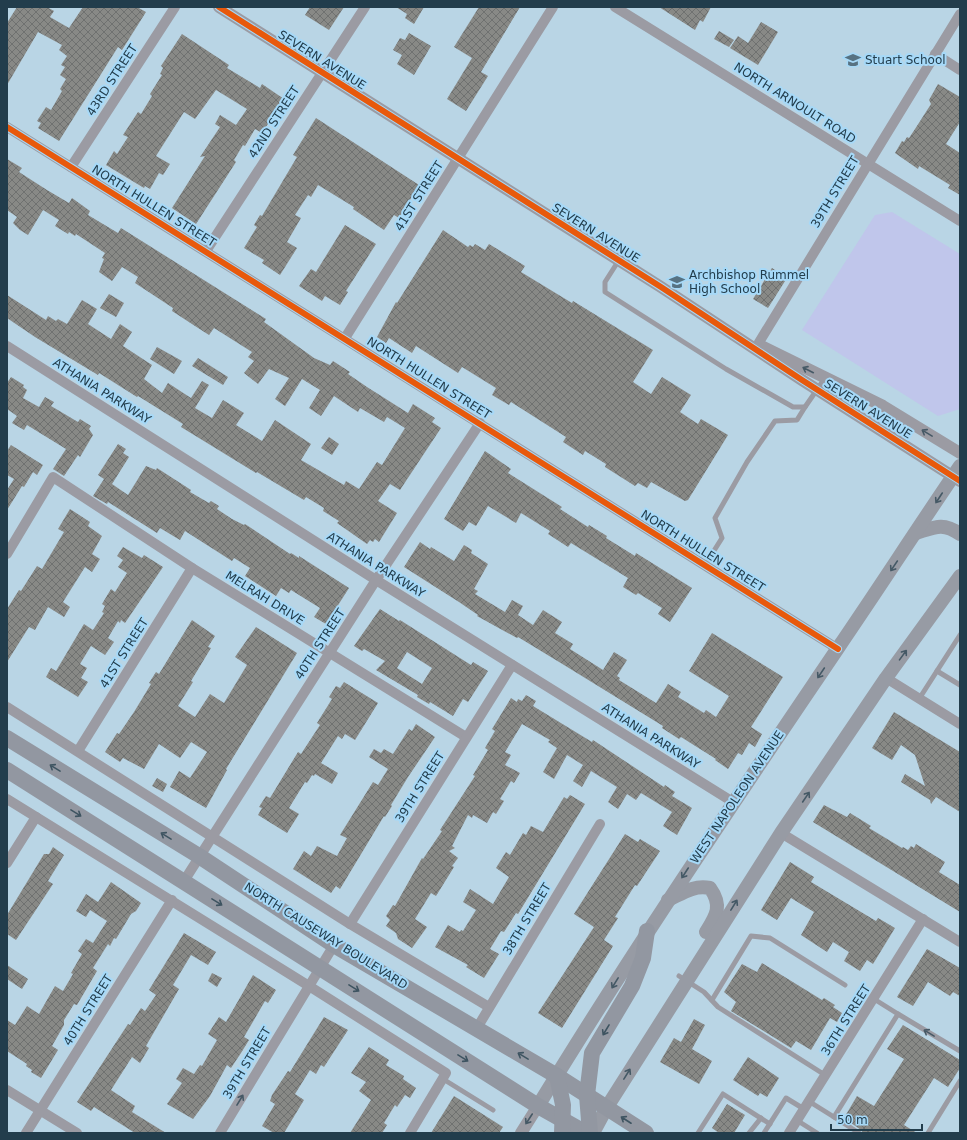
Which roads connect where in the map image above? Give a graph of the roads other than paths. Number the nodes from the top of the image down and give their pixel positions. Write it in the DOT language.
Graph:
graph roads {
  1 [pos="175,7"];
  2 [pos="219,7"];
  3 [pos="365,7"];
  4 [pos="553,7"];
  5 [pos="615,7"];
  6 [pos="960,14"];
  7 [pos="935,54"];
  8 [pos="960,70"];
  9 [pos="322,73"];
  10 [pos="7,127"];
  11 [pos="458,159"];
  12 [pos="867,163"];
  13 [pos="71,167"];
  14 [pos="960,221"];
  15 [pos="206,251"];
  16 [pos="619,260"];
  17 [pos="660,287"];
  18 [pos="345,338"];
  19 [pos="758,344"];
  20 [pos="7,346"];
  21 [pos="825,378"];
  22 [pos="817,390"];
  23 [pos="805,407"];
  24 [pos="480,423"];
  25 [pos="960,453"];
  26 [pos="958,474"];
  27 [pos="916,533"];
  28 [pos="960,534"];
  29 [pos="7,554"];
  30 [pos="705,565"];
  31 [pos="192,568"];
  32 [pos="960,575"];
  33 [pos="376,580"];
  34 [pos="960,635"];
  35 [pos="838,649"];
  36 [pos="329,654"];
  37 [pos="512,665"];
  38 [pos="937,671"];
  39 [pos="886,678"];
  40 [pos="960,685"];
  41 [pos="919,699"];
  42 [pos="7,707"];
  43 [pos="960,724"];
  44 [pos="466,737"];
  45 [pos="7,738"];
  46 [pos="78,751"];
  47 [pos="7,770"];
  48 [pos="7,799"];
  49 [pos="733,802"];
  50 [pos="36,817"];
  51 [pos="600,824"];
  52 [pos="782,833"];
  53 [pos="213,836"];
  54 [pos="200,856"];
  55 [pos="7,863"];
  56 [pos="184,881"];
  57 [pos="172,900"];
  58 [pos="668,900"];
  59 [pos="923,919"];
  60 [pos="350,924"];
  61 [pos="647,931"];
  62 [pos="960,942"];
  63 [pos="334,945"];
  64 [pos="321,967"];
  65 [pos="683,978"];
  66 [pos="845,985"];
  67 [pos="309,986"];
  68 [pos="874,999"];
  69 [pos="712,1000"];
  70 [pos="489,1007"];
  71 [pos="898,1014"];
  72 [pos="477,1028"];
  73 [pos="960,1051"];
  74 [pos="445,1076"];
  75 [pos="557,1076"];
  76 [pos="826,1076"];
  77 [pos="960,1081"];
  78 [pos="7,1090"];
  79 [pos="587,1095"];
  80 [pos="538,1106"];
  81 [pos="808,1106"];
  82 [pos="607,1107"];
  83 [pos="40,1110"];
  84 [pos="494,1110"];
  85 [pos="834,1117"];
  86 [pos="761,1118"];
  87 [pos="798,1120"];
  88 [pos="770,1124"];
  89 [pos="563,1126"];
  90 [pos="26,1133"];
  91 [pos="77,1133"];
  92 [pos="220,1133"];
  93 [pos="410,1133"];
  94 [pos="521,1133"];
  95 [pos="586,1133"];
  96 [pos="592,1133"];
  97 [pos="646,1133"];
  98 [pos="698,1133"];
  99 [pos="749,1133"];
  100 [pos="764,1133"];
  101 [pos="789,1133"];
  102 [pos="816,1133"];
  103 [pos="859,1133"];
  104 [pos="928,1133"];
  1 -- 13 [label="street, 43RD STREET"];
  2 -- 9 [label="street, SEVERN AVENUE"];
  3 -- 9 [label="street, 42ND STREET"];
  4 -- 11 [label="street, 41ST STREET"];
  5 -- 12 [label="street, NORTH ARNOULT ROAD"];
  6 -- 7 [label="street, 39TH STREET"];
  7 -- 8 [label="street"];
  7 -- 12 [label="street, 39TH STREET"];
  9 -- 11 [label="street, SEVERN AVENUE"];
  9 -- 15 [label="street, 42ND STREET"];
  10 -- 13 [label="street, NORTH HULLEN STREET"];
  11 -- 16 [label="street, SEVERN AVENUE"];
  11 -- 18 [label="street, 41ST STREET"];
  12 -- 14 [label="street, NORTH ARNOULT ROAD"];
  12 -- 19 [label="street, 39TH STREET"];
  13 -- 15 [label="street, NORTH HULLEN STREET"];
  15 -- 18 [label="street, NORTH HULLEN STREET"];
  16 -- 17 [label="street, SEVERN AVENUE"];
  16 -- 23 [label="lane"];
  17 -- 19 [label="street, SEVERN AVENUE"];
  17 -- 22 [label="street, SEVERN AVENUE"];
  18 -- 24 [label="street, NORTH HULLEN STREET"];
  21 -- 19 [label="street, SEVERN AVENUE, one-way"];
  20 -- 33 [label="street, ATHANIA PARKWAY"];
  21 -- 22 [label="lane"];
  25 -- 21 [label="street, SEVERN AVENUE, one-way"];
  22 -- 23 [label="lane"];
  22 -- 26 [label="street, SEVERN AVENUE"];
  23 -- 30 [label="lane"];
  24 -- 30 [label="street, NORTH HULLEN STREET"];
  24 -- 33 [label="street, 40TH STREET"];
  26 -- 27 [label="main road, WEST NAPOLEON AVENUE, one-way"];
  27 -- 28 [label="main road"];
  27 -- 35 [label="main road, WEST NAPOLEON AVENUE, one-way"];
  29 -- 31 [label="street, MELRAH DRIVE"];
  30 -- 35 [label="street, NORTH HULLEN STREET"];
  31 -- 36 [label="street, MELRAH DRIVE"];
  31 -- 46 [label="street, 41ST STREET"];
  39 -- 32 [label="main road, one-way"];
  33 -- 36 [label="street, 40TH STREET"];
  33 -- 37 [label="street, ATHANIA PARKWAY"];
  34 -- 38 [label="lane"];
  35 -- 49 [label="main road, WEST NAPOLEON AVENUE, one-way"];
  36 -- 44 [label="street, MELRAH DRIVE"];
  36 -- 53 [label="street, 40TH STREET"];
  37 -- 44 [label="street, 39TH STREET"];
  37 -- 49 [label="street, ATHANIA PARKWAY"];
  38 -- 40 [label="lane"];
  38 -- 41 [label="lane"];
  39 -- 41 [label="street"];
  52 -- 39 [label="main road, one-way"];
  41 -- 43 [label="street"];
  42 -- 46 [label="street, NORTH CAUSEWAY BOULEVARD"];
  44 -- 60 [label="street, 39TH STREET"];
  54 -- 45 [label="highway, NORTH CAUSEWAY BOULEVARD, one-way"];
  46 -- 53 [label="street, NORTH CAUSEWAY BOULEVARD"];
  47 -- 56 [label="highway, one-way"];
  48 -- 50 [label="street"];
  49 -- 58 [label="main road, WEST NAPOLEON AVENUE, one-way"];
  50 -- 55 [label="street"];
  50 -- 57 [label="street"];
  51 -- 70 [label="street, 38TH STREET"];
  52 -- 59 [label="street"];
  65 -- 52 [label="main road, one-way"];
  53 -- 54 [label="street, 40TH STREET"];
  53 -- 60 [label="street, NORTH CAUSEWAY BOULEVARD"];
  54 -- 56 [label="street, 40TH STREET"];
  54 -- 63 [label="highway, NORTH CAUSEWAY BOULEVARD"];
  56 -- 64 [label="highway, one-way"];
  57 -- 67 [label="street"];
  57 -- 83 [label="street, 40TH STREET"];
  58 -- 61 [label="main road, WEST NAPOLEON AVENUE"];
  58 -- 65 [label="main road"];
  59 -- 62 [label="street"];
  59 -- 68 [label="street, 36TH STREET"];
  60 -- 70 [label="street, NORTH CAUSEWAY BOULEVARD"];
  61 -- 75 [label="main road, WEST NAPOLEON AVENUE, one-way"];
  61 -- 79 [label="highway, one-way"];
  63 -- 64 [label="street, 39TH STREET"];
  63 -- 72 [label="highway, NORTH CAUSEWAY BOULEVARD"];
  64 -- 67 [label="street, 39TH STREET"];
  64 -- 80 [label="highway, one-way"];
  65 -- 69 [label="lane"];
  82 -- 65 [label="main road, one-way"];
  66 -- 69 [label="lane"];
  67 -- 74 [label="street"];
  92 -- 67 [label="street, 39TH STREET, one-way"];
  68 -- 71 [label="lane"];
  68 -- 76 [label="street, 36TH STREET"];
  69 -- 76 [label="lane"];
  70 -- 72 [label="street, 38TH STREET"];
  73 -- 71 [label="lane, one-way"];
  71 -- 85 [label="lane"];
  75 -- 72 [label="highway, NORTH CAUSEWAY BOULEVARD, one-way"];
  74 -- 84 [label="lane"];
  74 -- 93 [label="street"];
  75 -- 79 [label="highway, NORTH CAUSEWAY BOULEVARD"];
  75 -- 80 [label="main road, WEST NAPOLEON AVENUE"];
  75 -- 89 [label="highway"];
  76 -- 81 [label="street, 36TH STREET"];
  77 -- 104 [label="lane"];
  78 -- 83 [label="street"];
  79 -- 82 [label="highway, NORTH CAUSEWAY BOULEVARD"];
  79 -- 96 [label="highway"];
  80 -- 89 [label="highway"];
  80 -- 94 [label="street, WEST NAPOLEON AVENUE, one-way"];
  81 -- 85 [label="lane"];
  81 -- 87 [label="street, 36TH STREET"];
  81 -- 88 [label="lane"];
  82 -- 96 [label="main road"];
  97 -- 82 [label="highway, NORTH CAUSEWAY BOULEVARD, one-way"];
  83 -- 90 [label="street, 40TH STREET"];
  83 -- 91 [label="street"];
  85 -- 103 [label="lane"];
  86 -- 88 [label="lane"];
  86 -- 98 [label="lane"];
  86 -- 99 [label="lane"];
  87 -- 101 [label="street, 36TH STREET"];
  87 -- 102 [label="lane"];
  88 -- 100 [label="lane"];
  89 -- 95 [label="highway"];
}
